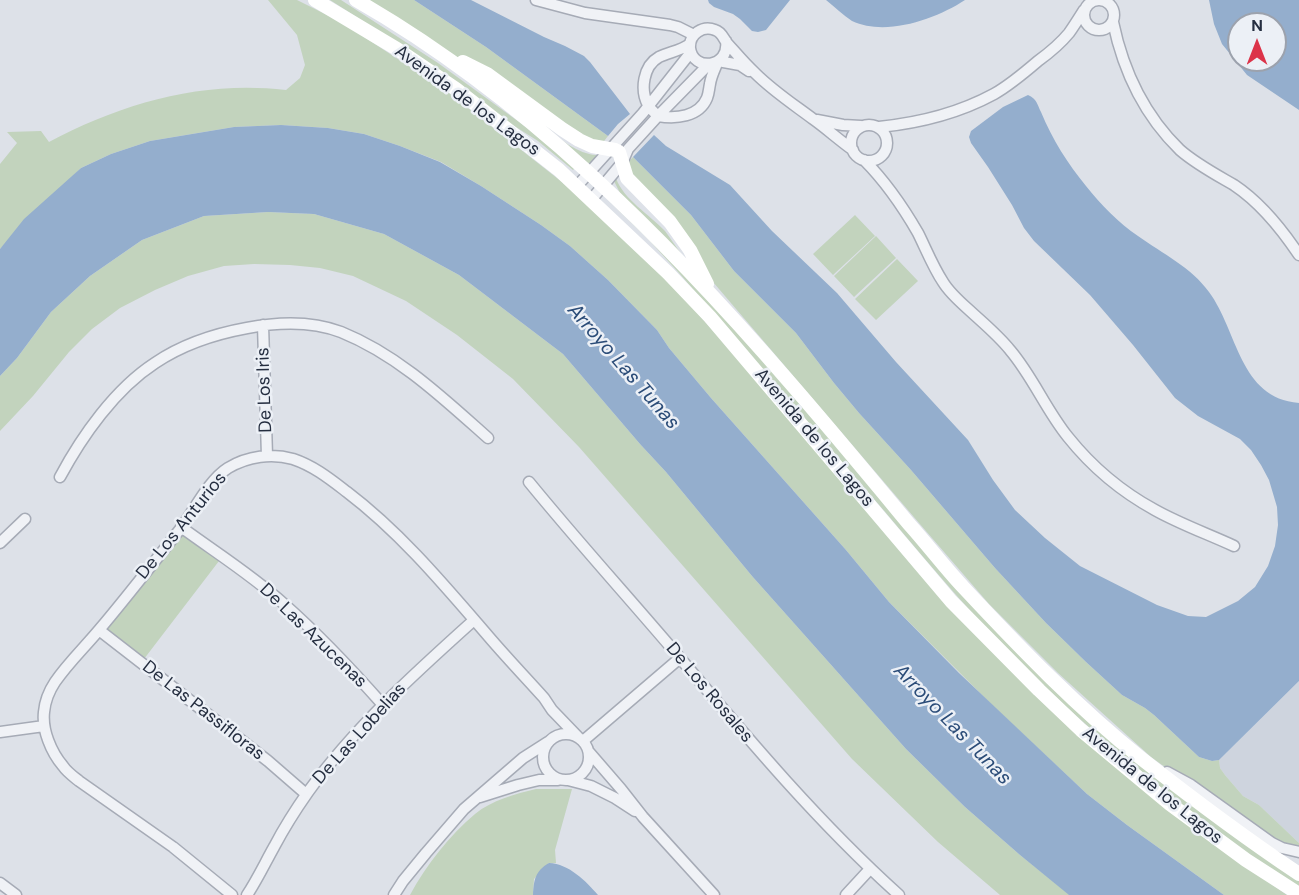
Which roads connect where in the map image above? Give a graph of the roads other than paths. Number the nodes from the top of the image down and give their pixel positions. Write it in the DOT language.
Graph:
graph roads {
  1 [pos="315,0"];
  2 [pos="356,0"];
  3 [pos="536,0"];
  4 [pos="1111,3"];
  5 [pos="1087,5"];
  6 [pos="1113,22"];
  7 [pos="1090,28"];
  8 [pos="1102,30"];
  9 [pos="1068,34"];
  10 [pos="726,41"];
  11 [pos="692,44"];
  12 [pos="1118,44"];
  13 [pos="435,50"];
  14 [pos="714,63"];
  15 [pos="755,74"];
  16 [pos="646,110"];
  17 [pos="656,118"];
  18 [pos="813,119"];
  19 [pos="903,125"];
  20 [pos="861,126"];
  21 [pos="879,127"];
  22 [pos="888,142"];
  23 [pos="614,145"];
  24 [pos="853,150"];
  25 [pos="883,155"];
  26 [pos="864,160"];
  27 [pos="622,163"];
  28 [pos="588,173"];
  29 [pos="881,177"];
  30 [pos="577,186"];
  31 [pos="603,186"];
  32 [pos="591,200"];
  33 [pos="1299,255"];
  34 [pos="714,297"];
  35 [pos="263,325"];
  36 [pos="488,438"];
  37 [pos="267,456"];
  38 [pos="60,477"];
  39 [pos="529,482"];
  40 [pos="25,519"];
  41 [pos="181,527"];
  42 [pos="0,543"];
  43 [pos="1234,546"];
  44 [pos="474,620"];
  45 [pos="99,630"];
  46 [pos="680,658"];
  47 [pos="383,705"];
  48 [pos="552,710"];
  49 [pos="44,726"];
  50 [pos="0,732"];
  51 [pos="581,739"];
  52 [pos="550,740"];
  53 [pos="589,752"];
  54 [pos="1141,758"];
  55 [pos="564,780"];
  56 [pos="306,794"];
  57 [pos="471,801"];
  58 [pos="642,817"];
  59 [pos="1299,852"];
  60 [pos="870,869"];
  61 [pos="1299,874"];
  62 [pos="0,883"];
  63 [pos="395,894"];
  64 [pos="1299,894"];
  65 [pos="16,895"];
  66 [pos="232,895"];
  67 [pos="247,895"];
  68 [pos="714,895"];
  69 [pos="846,895"];
  70 [pos="899,895"];
  1 -- 30 [label="street, Avenida de los Lagos"];
  2 -- 13 [label="street, Avenida de los Lagos"];
  3 -- 11 [label="street"];
  4 -- 5 [label="street"];
  4 -- 6 [label="street"];
  5 -- 7 [label="street"];
  5 -- 9 [label="street"];
  6 -- 8 [label="street"];
  6 -- 12 [label="street"];
  7 -- 8 [label="street"];
  7 -- 9 [label="street"];
  8 -- 12 [label="street"];
  9 -- 19 [label="street"];
  10 -- 11 [label="street"];
  10 -- 14 [label="street"];
  10 -- 15 [label="street"];
  11 -- 14 [label="street"];
  11 -- 16 [label="street"];
  11 -- 16 [label="street"];
  12 -- 33 [label="street"];
  13 -- 23 [label="street"];
  13 -- 28 [label="street, Avenida de los Lagos"];
  14 -- 15 [label="street"];
  14 -- 17 [label="street"];
  14 -- 17 [label="street"];
  15 -- 18 [label="street"];
  16 -- 17 [label="street"];
  16 -- 23 [label="street"];
  17 -- 27 [label="street"];
  18 -- 20 [label="street"];
  18 -- 24 [label="street"];
  19 -- 21 [label="street"];
  19 -- 22 [label="street"];
  20 -- 21 [label="street"];
  20 -- 24 [label="street"];
  21 -- 22 [label="street"];
  22 -- 25 [label="street"];
  23 -- 27 [label="street"];
  23 -- 28 [label="street"];
  24 -- 26 [label="street"];
  25 -- 26 [label="street"];
  25 -- 29 [label="street"];
  26 -- 29 [label="street"];
  27 -- 31 [label="street"];
  27 -- 34 [label="street"];
  28 -- 30 [label="street"];
  28 -- 31 [label="street, Avenida de los Lagos"];
  29 -- 43 [label="street"];
  30 -- 32 [label="street, Avenida de los Lagos"];
  31 -- 32 [label="street"];
  31 -- 34 [label="street, Avenida de los Lagos"];
  32 -- 64 [label="street, Avenida de los Lagos"];
  34 -- 54 [label="street, Avenida de los Lagos"];
  35 -- 36 [label="street"];
  35 -- 37 [label="street, De Los Iris"];
  35 -- 38 [label="street"];
  37 -- 41 [label="street, De Los Anturios"];
  37 -- 44 [label="street, De Los Anturios"];
  39 -- 46 [label="street, De Los Rosales"];
  40 -- 42 [label="street"];
  41 -- 45 [label="street, De Los Anturios"];
  41 -- 47 [label="street, De Las Azucenas"];
  44 -- 47 [label="street, De Las Lobelias"];
  44 -- 48 [label="street, De Los Anturios"];
  45 -- 49 [label="street, De Los Anturios"];
  45 -- 56 [label="street, De Las Passifloras"];
  46 -- 51 [label="street"];
  46 -- 60 [label="street, De Los Rosales"];
  47 -- 56 [label="street, De Las Lobelias"];
  48 -- 51 [label="street, De Los Anturios"];
  48 -- 52 [label="street"];
  49 -- 50 [label="street"];
  49 -- 66 [label="street, De Los Anturios"];
  51 -- 52 [label="street"];
  51 -- 53 [label="street"];
  52 -- 55 [label="street"];
  52 -- 57 [label="street"];
  53 -- 55 [label="street"];
  53 -- 58 [label="street"];
  54 -- 59 [label="street"];
  54 -- 61 [label="street, Avenida de los Lagos"];
  55 -- 57 [label="street"];
  55 -- 58 [label="street"];
  56 -- 67 [label="street, De Las Lobelias"];
  57 -- 63 [label="street"];
  58 -- 68 [label="street"];
  60 -- 69 [label="street"];
  60 -- 70 [label="street, De Los Rosales"];
  62 -- 65 [label="street"];
}
